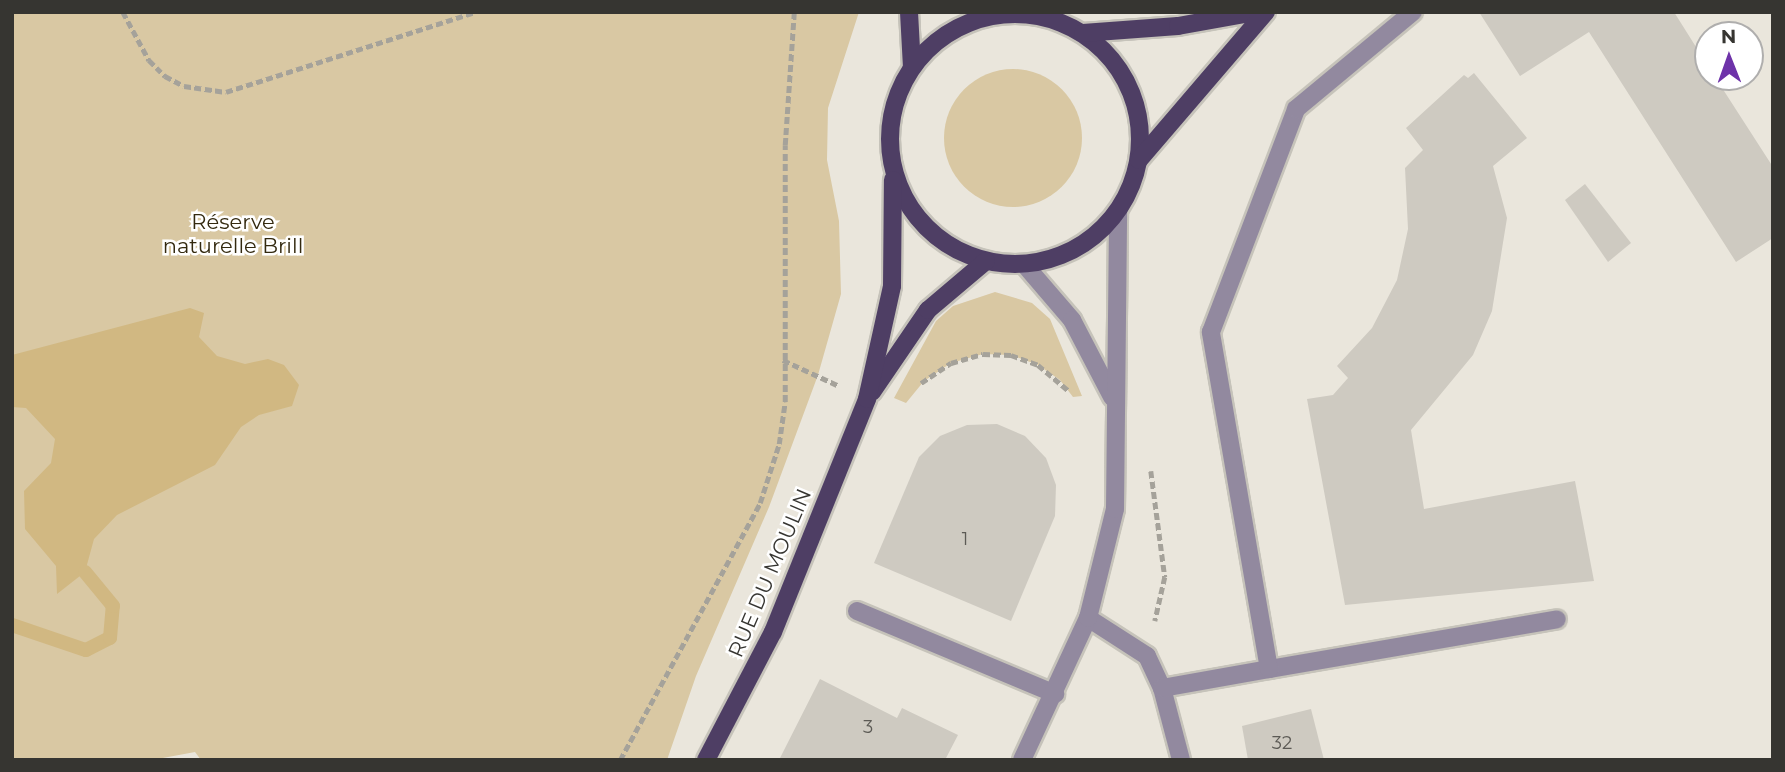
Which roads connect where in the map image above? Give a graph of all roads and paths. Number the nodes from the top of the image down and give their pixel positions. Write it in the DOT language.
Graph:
graph roads {
  1 [pos="123,12"];
  2 [pos="475,12"];
  3 [pos="794,12"];
  4 [pos="909,12"];
  5 [pos="1255,12"];
  6 [pos="1266,12"];
  7 [pos="1413,12"];
  8 [pos="1027,13"];
  9 [pos="1083,33"];
  10 [pos="912,67"];
  11 [pos="1139,160"];
  12 [pos="893,169"];
  13 [pos="1118,211"];
  14 [pos="986,261"];
  15 [pos="1024,264"];
  16 [pos="783,360"];
  17 [pos="918,388"];
  18 [pos="867,399"];
  19 [pos="1114,401"];
  20 [pos="1150,461"];
  21 [pos="857,611"];
  22 [pos="1088,618"];
  23 [pos="1557,619"];
  24 [pos="1147,656"];
  25 [pos="1269,669"];
  26 [pos="1162,688"];
  27 [pos="1055,694"];
  28 [pos="620,760"];
  29 [pos="706,760"];
  30 [pos="1022,760"];
  31 [pos="1181,760"];
  1 -- 2 [label="path"];
  3 -- 16 [label="path"];
  4 -- 10 [label="main road"];
  5 -- 9 [label="main road"];
  6 -- 11 [label="main road"];
  7 -- 25 [label="street"];
  8 -- 9 [label="main road"];
  8 -- 10 [label="main road"];
  9 -- 11 [label="main road"];
  10 -- 12 [label="main road"];
  11 -- 13 [label="main road"];
  12 -- 14 [label="main road"];
  12 -- 18 [label="main road"];
  13 -- 15 [label="main road"];
  13 -- 19 [label="street"];
  14 -- 15 [label="main road"];
  14 -- 18 [label="main road"];
  15 -- 19 [label="street"];
  16 -- 18 [label="path"];
  16 -- 28 [label="path"];
  17 -- 19 [label="path"];
  18 -- 29 [label="main road, RUE DU MOULIN"];
  19 -- 22 [label="street"];
  20 -- 24 [label="path"];
  21 -- 27 [label="street"];
  22 -- 24 [label="street"];
  22 -- 27 [label="street"];
  23 -- 25 [label="street"];
  24 -- 26 [label="street"];
  25 -- 26 [label="street"];
  26 -- 31 [label="street"];
  27 -- 30 [label="street"];
}
